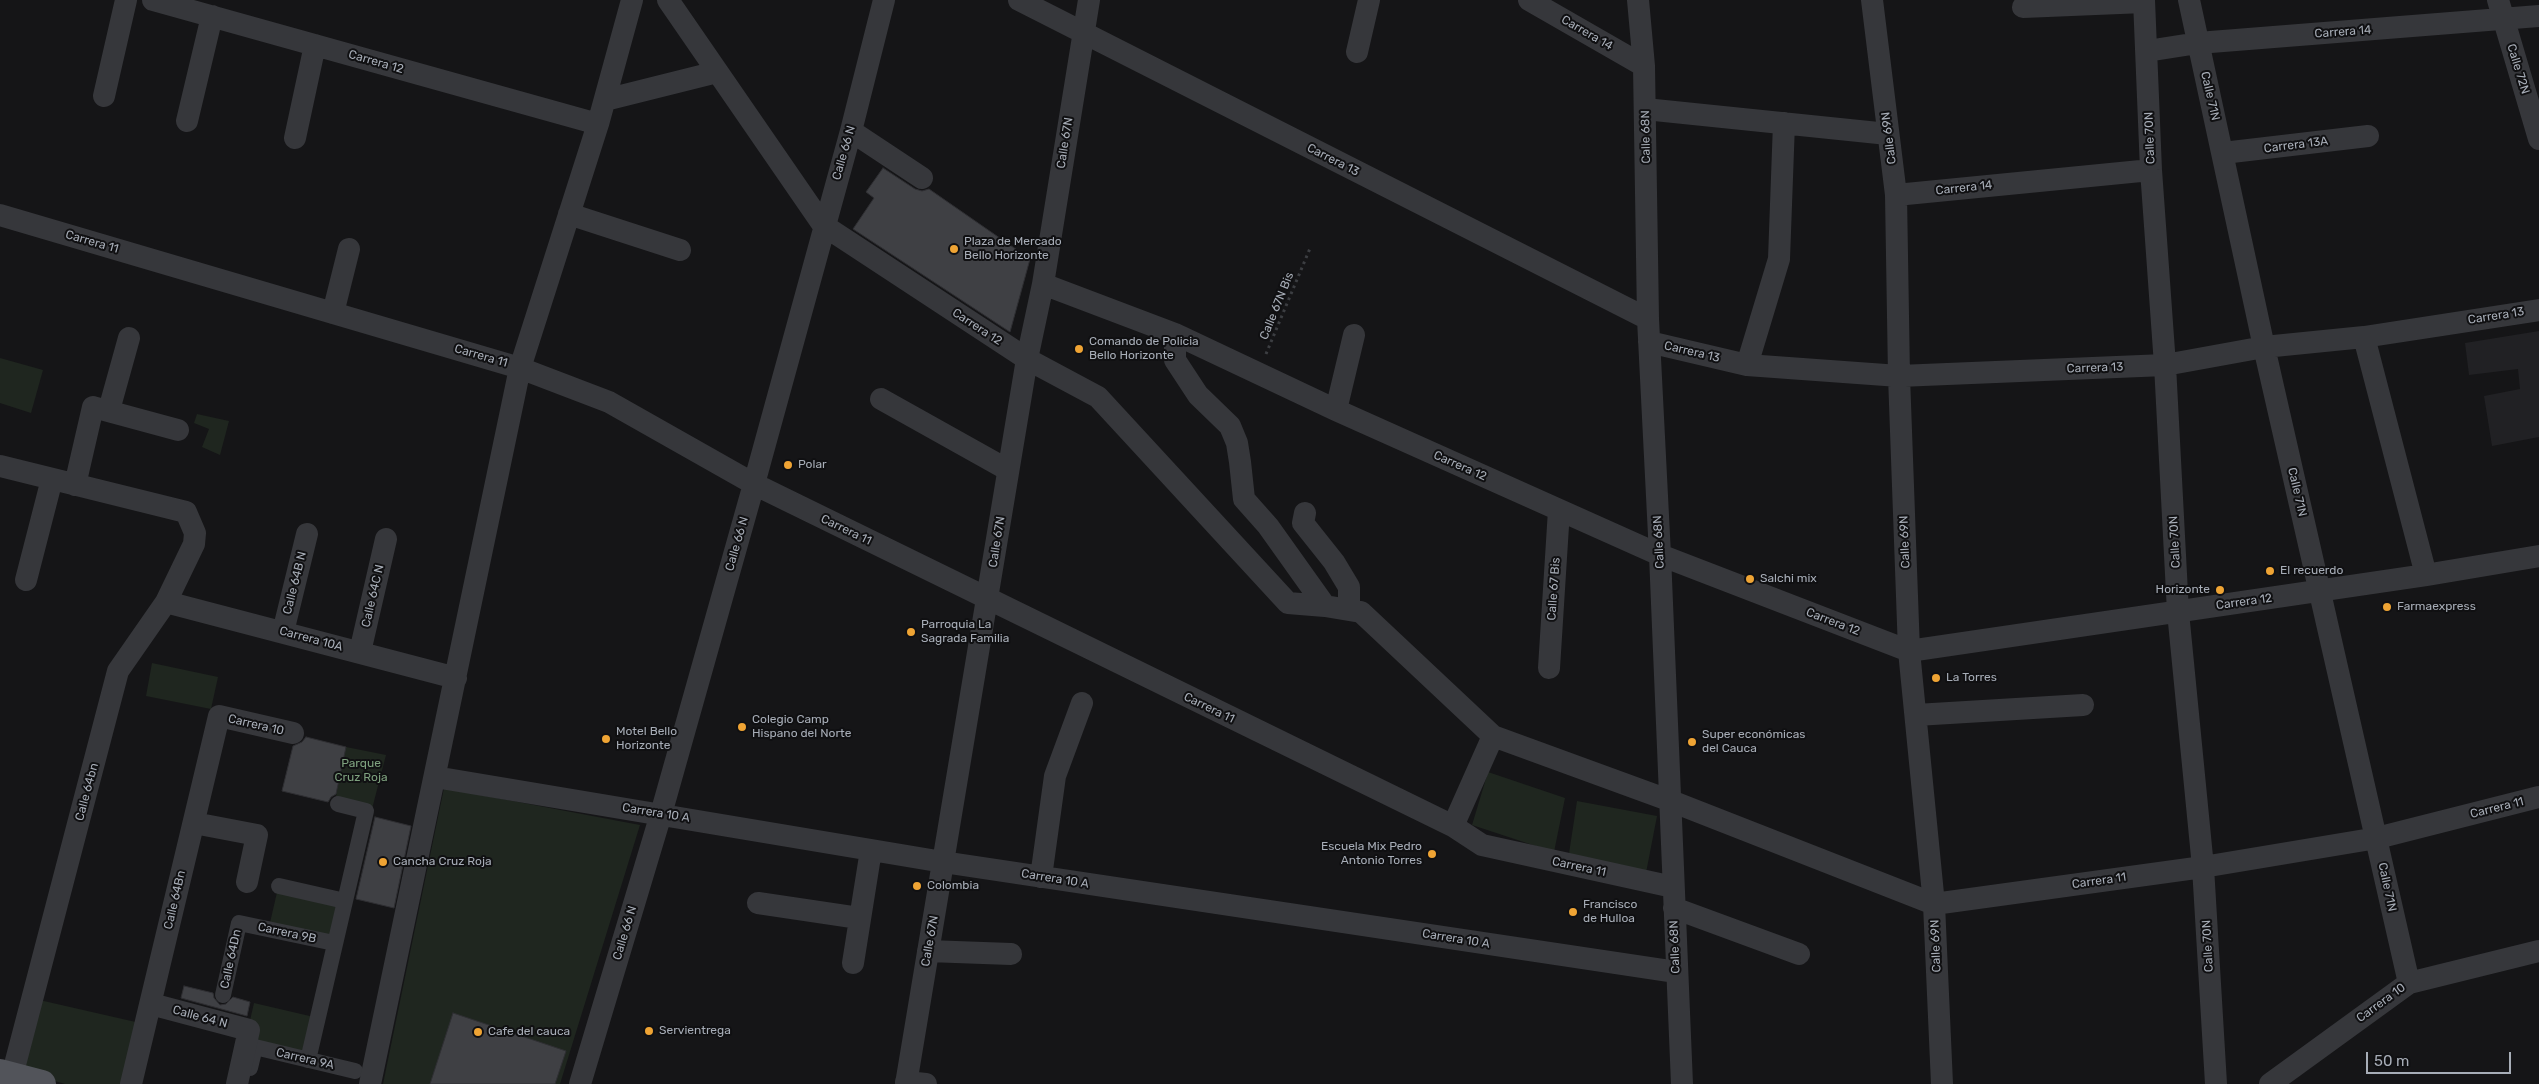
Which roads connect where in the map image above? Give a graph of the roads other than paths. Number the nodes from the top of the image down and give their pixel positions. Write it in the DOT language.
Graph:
graph roads {
  1 [pos="126,0"];
  2 [pos="153,0"];
  3 [pos="632,0"];
  4 [pos="668,0"];
  5 [pos="884,0"];
  6 [pos="1019,0"];
  7 [pos="1089,0"];
  8 [pos="1369,0"];
  9 [pos="1529,0"];
  10 [pos="1638,0"];
  11 [pos="1872,0"];
  12 [pos="2189,0"];
  13 [pos="2144,1"];
  14 [pos="2022,7"];
  15 [pos="206,10"];
  16 [pos="2501,10"];
  17 [pos="2539,16"];
  18 [pos="1082,33"];
  19 [pos="2198,43"];
  20 [pos="315,45"];
  21 [pos="2147,51"];
  22 [pos="1357,52"];
  23 [pos="1644,66"];
  24 [pos="717,72"];
  25 [pos="104,96"];
  26 [pos="605,100"];
  27 [pos="1645,109"];
  28 [pos="187,121"];
  29 [pos="1784,123"];
  30 [pos="598,124"];
  31 [pos="851,130"];
  32 [pos="1888,134"];
  33 [pos="2368,136"];
  34 [pos="295,138"];
  35 [pos="2539,139"];
  36 [pos="2223,154"];
  37 [pos="2151,170"];
  38 [pos="922,178"];
  39 [pos="1896,195"];
  40 [pos="569,214"];
  41 [pos="0,215"];
  42 [pos="824,226"];
  43 [pos="349,249"];
  44 [pos="680,250"];
  45 [pos="1043,284"];
  46 [pos="2539,310"];
  47 [pos="334,313"];
  48 [pos="1648,320"];
  49 [pos="1175,334"];
  50 [pos="1354,335"];
  51 [pos="2364,337"];
  52 [pos="129,338"];
  53 [pos="1649,342"];
  54 [pos="2264,347"];
  55 [pos="1027,359"];
  56 [pos="1747,365"];
  57 [pos="2165,365"];
  58 [pos="520,368"];
  59 [pos="1899,376"];
  60 [pos="880,399"];
  61 [pos="109,410"];
  62 [pos="1336,410"];
  63 [pos="178,430"];
  64 [pos="0,466"];
  65 [pos="1008,470"];
  66 [pos="52,479"];
  67 [pos="754,484"];
  68 [pos="75,485"];
  69 [pos="1559,510"];
  70 [pos="1305,513"];
  71 [pos="307,534"];
  72 [pos="386,539"];
  73 [pos="1660,555"];
  74 [pos="2539,556"];
  75 [pos="2426,575"];
  76 [pos="26,580"];
  77 [pos="2320,591"];
  78 [pos="988,600"];
  79 [pos="166,602"];
  80 [pos="1325,606"];
  81 [pos="1349,609"];
  82 [pos="2178,612"];
  83 [pos="283,632"];
  84 [pos="1910,651"];
  85 [pos="360,652"];
  86 [pos="1549,668"];
  87 [pos="456,678"];
  88 [pos="1082,703"];
  89 [pos="2083,705"];
  90 [pos="1916,715"];
  91 [pos="219,716"];
  92 [pos="293,733"];
  93 [pos="1493,736"];
  94 [pos="435,777"];
  95 [pos="2539,797"];
  96 [pos="1670,801"];
  97 [pos="338,804"];
  98 [pos="661,814"];
  99 [pos="194,823"];
  100 [pos="1452,826"];
  101 [pos="2377,838"];
  102 [pos="871,850"];
  103 [pos="943,862"];
  104 [pos="2203,867"];
  105 [pos="1041,877"];
  106 [pos="247,882"];
  107 [pos="279,886"];
  108 [pos="1674,897"];
  109 [pos="345,901"];
  110 [pos="758,903"];
  111 [pos="1934,904"];
  112 [pos="859,918"];
  113 [pos="239,923"];
  114 [pos="334,943"];
  115 [pos="2539,951"];
  116 [pos="928,952"];
  117 [pos="1011,954"];
  118 [pos="1799,954"];
  119 [pos="853,963"];
  120 [pos="1676,972"];
  121 [pos="2409,983"];
  122 [pos="223,995"];
  123 [pos="151,1004"];
  124 [pos="252,1038"];
  125 [pos="308,1060"];
  126 [pos="6,1074"];
  127 [pos="362,1077"];
  128 [pos="913,1083"];
  129 [pos="42,1084"];
  130 [pos="131,1084"];
  131 [pos="237,1084"];
  132 [pos="246,1084"];
  133 [pos="580,1084"];
  134 [pos="1682,1084"];
  135 [pos="1942,1084"];
  136 [pos="2216,1084"];
  137 [pos="2270,1084"];
  1 -- 25 [label="street"];
  2 -- 15 [label="street, Carrera 12"];
  3 -- 26 [label="street"];
  4 -- 24 [label="street, Carrera 12"];
  5 -- 31 [label="street, Calle 66 N"];
  6 -- 18 [label="street, Carrera 13"];
  7 -- 18 [label="street, Calle 67N"];
  8 -- 22 [label="street"];
  9 -- 23 [label="street, Carrera 14"];
  10 -- 23 [label="street, Calle 68N"];
  11 -- 32 [label="street, Calle 69N"];
  12 -- 19 [label="street, Calle 71N"];
  13 -- 14 [label="street"];
  13 -- 21 [label="street, Calle 70N"];
  15 -- 20 [label="street, Carrera 12"];
  15 -- 28 [label="street"];
  16 -- 17 [label="street, Carrera 14"];
  16 -- 19 [label="street, Carrera 14"];
  16 -- 35 [label="street, Calle 72N"];
  18 -- 45 [label="street, Calle 67N"];
  18 -- 48 [label="street, Carrera 13"];
  19 -- 21 [label="street, Carrera 14"];
  19 -- 36 [label="street, Calle 71N"];
  20 -- 30 [label="street, Carrera 12"];
  20 -- 34 [label="street"];
  21 -- 37 [label="street, Calle 70N"];
  23 -- 27 [label="street, Calle 68N"];
  24 -- 26 [label="street"];
  24 -- 42 [label="street, Carrera 12"];
  26 -- 30 [label="street"];
  27 -- 29 [label="street"];
  27 -- 48 [label="street, Calle 68N"];
  29 -- 32 [label="street"];
  29 -- 56 [label="street"];
  30 -- 40 [label="street"];
  31 -- 38 [label="street"];
  31 -- 42 [label="street, Calle 66 N"];
  32 -- 39 [label="street, Calle 69N"];
  33 -- 36 [label="street, Carrera 13A"];
  36 -- 54 [label="street, Calle 71N"];
  37 -- 39 [label="street, Carrera 14"];
  37 -- 57 [label="street, Calle 70N"];
  39 -- 59 [label="street, Calle 69N"];
  40 -- 44 [label="street"];
  40 -- 58 [label="street"];
  41 -- 47 [label="street, Carrera 11"];
  42 -- 55 [label="street, Carrera 12"];
  42 -- 67 [label="street, Calle 66 N"];
  43 -- 47 [label="street"];
  45 -- 49 [label="street, Carrera 12"];
  45 -- 55 [label="street, Calle 67N"];
  46 -- 51 [label="street, Carrera 13"];
  47 -- 58 [label="street, Carrera 11"];
  48 -- 53 [label="street, Calle 68N"];
  49 -- 62 [label="street, Carrera 12"];
  49 -- 80 [label="street"];
  50 -- 62 [label="street"];
  51 -- 54 [label="street, Carrera 13"];
  51 -- 75 [label="street"];
  52 -- 61 [label="street"];
  53 -- 56 [label="street, Carrera 13"];
  53 -- 73 [label="street, Calle 68N"];
  54 -- 57 [label="street, Carrera 13"];
  54 -- 77 [label="street, Calle 71N"];
  55 -- 65 [label="street, Calle 67N"];
  55 -- 80 [label="street, Carrera 12"];
  56 -- 59 [label="street, Carrera 13"];
  57 -- 59 [label="street, Carrera 13"];
  57 -- 82 [label="street, Calle 70N"];
  58 -- 67 [label="street, Carrera 11"];
  58 -- 87 [label="street"];
  59 -- 84 [label="street, Calle 69N"];
  60 -- 65 [label="street"];
  61 -- 63 [label="street"];
  61 -- 68 [label="street"];
  62 -- 69 [label="street, Carrera 12"];
  64 -- 66 [label="street"];
  65 -- 78 [label="street, Calle 67N"];
  66 -- 68 [label="street"];
  66 -- 76 [label="street"];
  67 -- 78 [label="street, Carrera 11"];
  67 -- 98 [label="street, Calle 66 N"];
  68 -- 79 [label="street, Calle 64bn"];
  69 -- 73 [label="street, Carrera 12"];
  69 -- 86 [label="street, Calle 67 Bis"];
  70 -- 81 [label="street"];
  71 -- 83 [label="street, Calle 64B N"];
  72 -- 85 [label="street, Calle 64C N"];
  73 -- 84 [label="street, Carrera 12"];
  73 -- 96 [label="street, Calle 68N"];
  74 -- 75 [label="street, Carrera 12"];
  75 -- 77 [label="street, Carrera 12"];
  77 -- 82 [label="street, Carrera 12"];
  77 -- 101 [label="street, Calle 71N"];
  78 -- 100 [label="street, Carrera 11"];
  78 -- 103 [label="street, Calle 67N"];
  79 -- 83 [label="street, Carrera 10A"];
  79 -- 126 [label="street, Calle 64bn"];
  80 -- 81 [label="street, Carrera 12"];
  81 -- 93 [label="street, Carrera 12"];
  82 -- 84 [label="street, Carrera 12"];
  82 -- 104 [label="street, Calle 70N"];
  83 -- 85 [label="street, Carrera 10A"];
  84 -- 90 [label="street, Calle 69N"];
  85 -- 87 [label="street, Carrera 10A"];
  87 -- 94 [label="street"];
  88 -- 105 [label="street"];
  89 -- 90 [label="street"];
  90 -- 111 [label="street, Calle 69N"];
  91 -- 92 [label="street, Carrera 10"];
  91 -- 99 [label="street, Calle 64Bn"];
  93 -- 96 [label="street, Carrera 12"];
  93 -- 100 [label="street"];
  94 -- 98 [label="street, Carrera 10 A"];
  94 -- 127 [label="street"];
  95 -- 101 [label="street, Carrera 11"];
  96 -- 108 [label="street, Calle 68N"];
  96 -- 111 [label="street, Carrera 11"];
  97 -- 109 [label="street"];
  98 -- 102 [label="street, Carrera 10 A"];
  98 -- 133 [label="street, Calle 66 N"];
  99 -- 106 [label="street"];
  99 -- 123 [label="street, Calle 64Bn"];
  100 -- 108 [label="street, Carrera 11"];
  101 -- 104 [label="street, Carrera 11"];
  101 -- 121 [label="street, Calle 71N"];
  102 -- 103 [label="street, Carrera 10 A"];
  102 -- 112 [label="street"];
  103 -- 105 [label="street, Carrera 10 A"];
  103 -- 116 [label="street, Calle 67N"];
  104 -- 111 [label="street, Carrera 11"];
  104 -- 136 [label="street, Calle 70N"];
  105 -- 120 [label="street, Carrera 10 A"];
  107 -- 109 [label="street"];
  108 -- 118 [label="street, Carrera 11"];
  108 -- 120 [label="street, Calle 68N"];
  109 -- 114 [label="street"];
  110 -- 112 [label="street"];
  111 -- 135 [label="street, Calle 69N"];
  112 -- 119 [label="street"];
  113 -- 114 [label="street, Carrera 9B"];
  113 -- 122 [label="street, Calle 64Dn"];
  114 -- 125 [label="street"];
  115 -- 121 [label="street, Carrera 10"];
  116 -- 117 [label="street"];
  116 -- 128 [label="street, Calle 67N"];
  120 -- 134 [label="street, Calle 68N"];
  121 -- 137 [label="street, Carrera 10"];
  123 -- 124 [label="street, Calle 64 N"];
  123 -- 130 [label="street, Calle 64Bn"];
  124 -- 125 [label="street, Carrera 9A"];
  124 -- 131 [label="street"];
  124 -- 132 [label="street"];
  125 -- 127 [label="street, Carrera 9A"];
  126 -- 129 [label="main road"];
}
